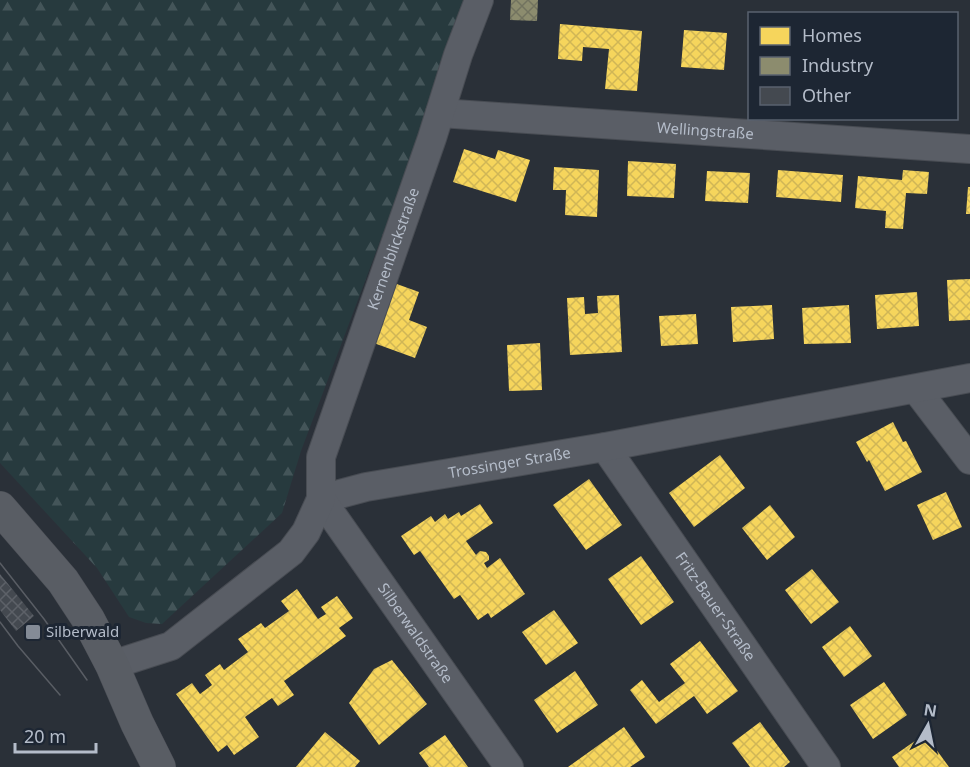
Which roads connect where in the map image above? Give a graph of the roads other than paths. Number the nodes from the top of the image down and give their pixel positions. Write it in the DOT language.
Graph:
graph roads {
  1 [pos="479,0"];
  2 [pos="440,112"];
  3 [pos="970,149"];
  4 [pos="970,378"];
  5 [pos="916,389"];
  6 [pos="605,447"];
  7 [pos="970,460"];
  8 [pos="321,499"];
  9 [pos="0,508"];
  10 [pos="112,665"];
  11 [pos="159,767"];
  12 [pos="509,767"];
  13 [pos="826,767"];
  1 -- 2 [label="street, Kernenblickstraße"];
  2 -- 3 [label="street, Wellingstraße"];
  2 -- 8 [label="street, Kernenblickstraße"];
  4 -- 5 [label="street, Trossinger Straße"];
  5 -- 6 [label="street, Trossinger Straße"];
  5 -- 7 [label="street"];
  6 -- 8 [label="street, Trossinger Straße"];
  6 -- 13 [label="street, Fritz-Bauer-Straße"];
  8 -- 10 [label="street"];
  8 -- 12 [label="street, Silberwaldstraße"];
  9 -- 10 [label="main road"];
  10 -- 11 [label="main road"];
}
